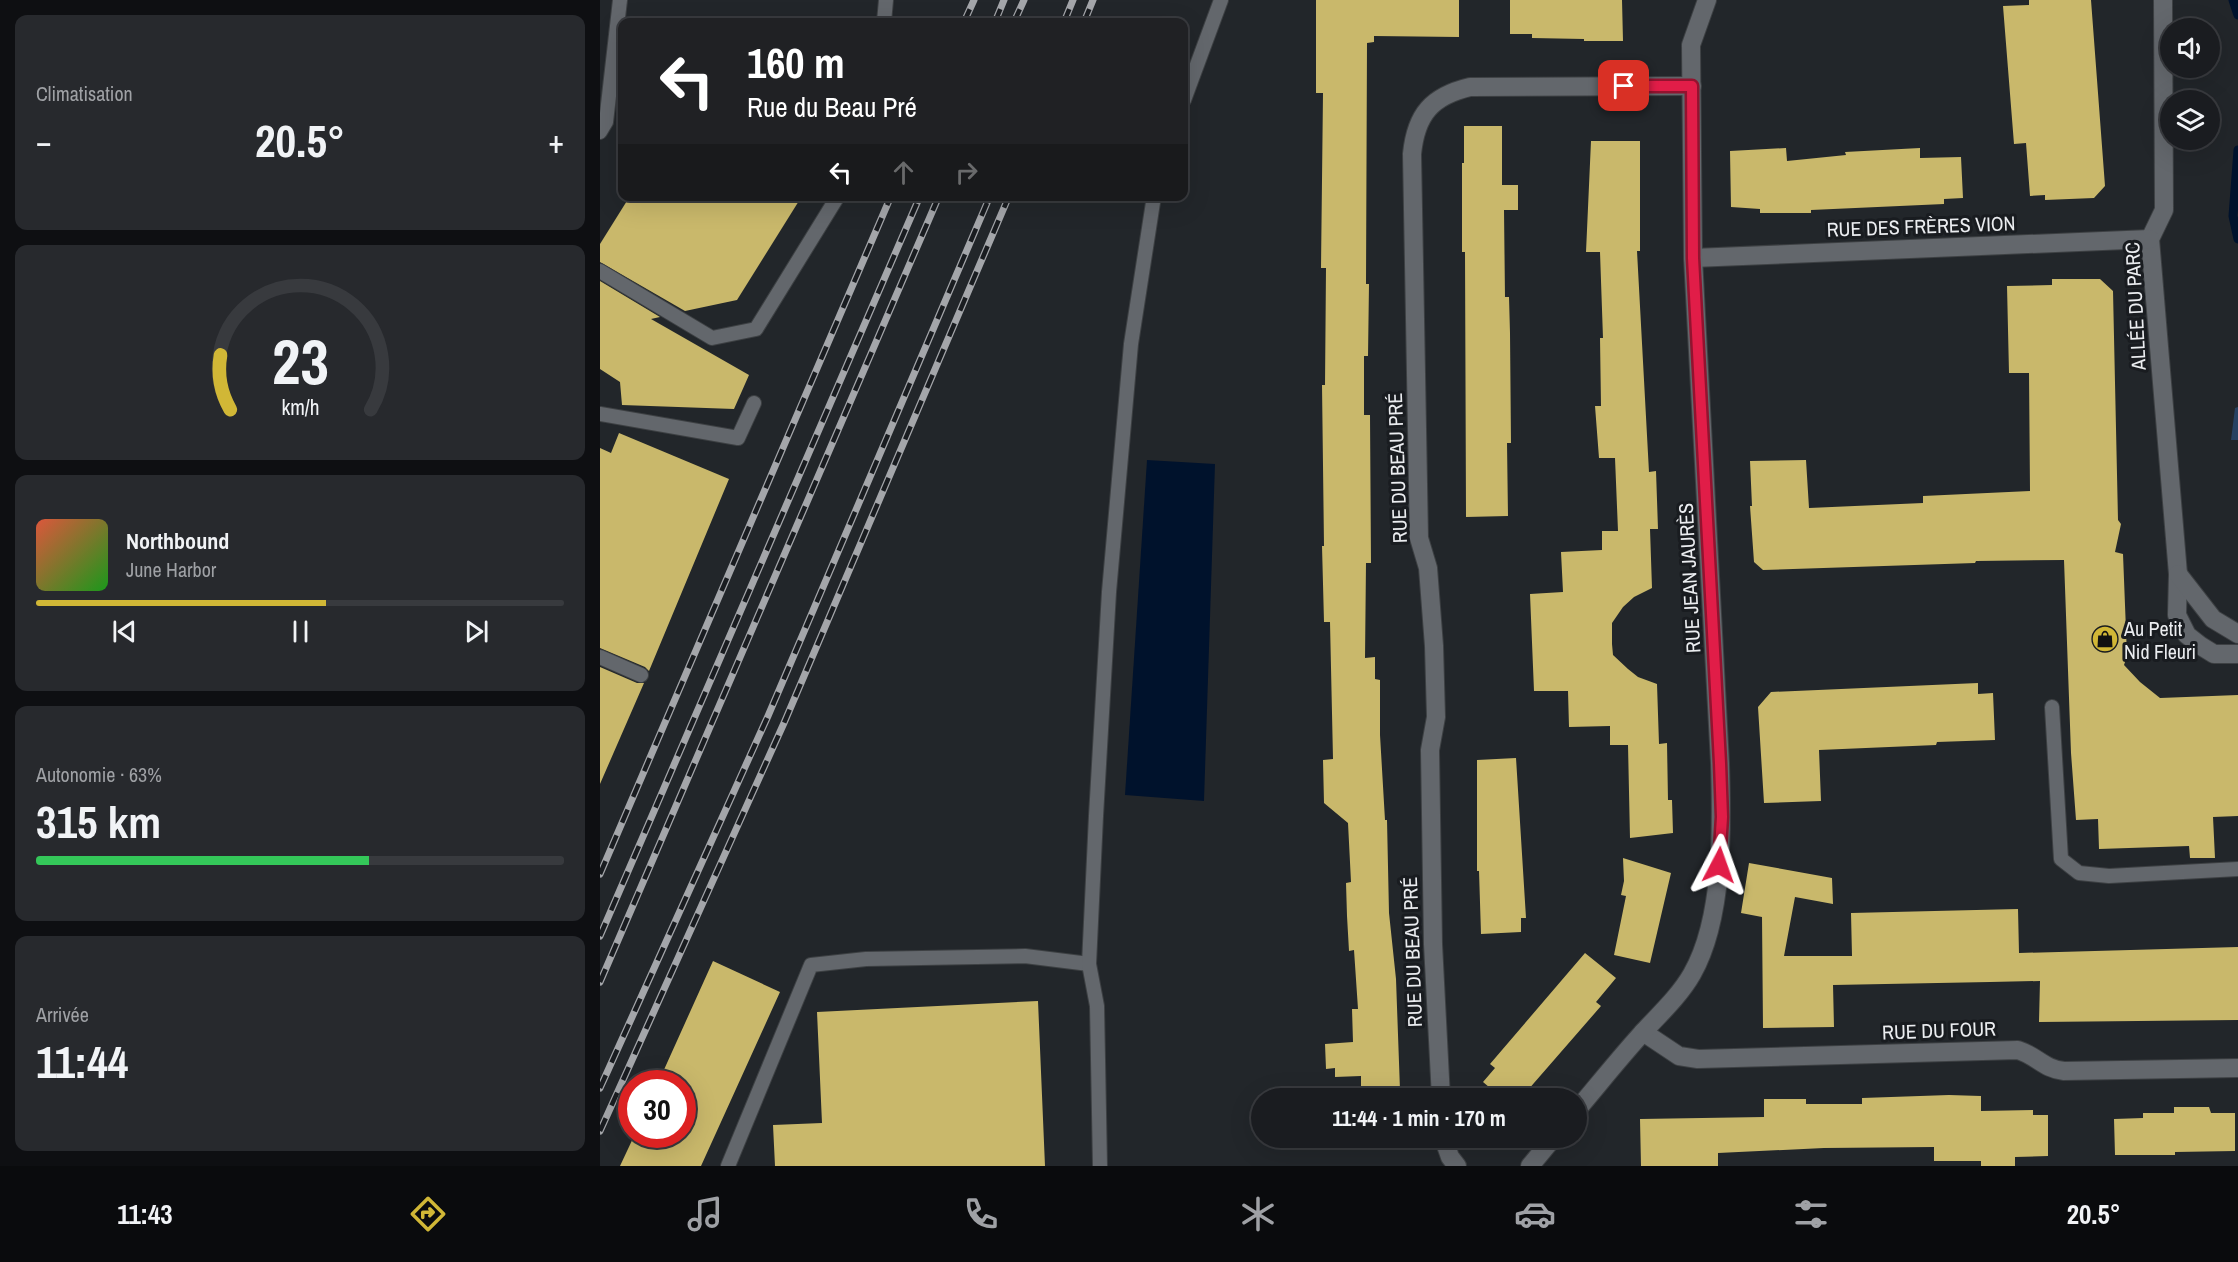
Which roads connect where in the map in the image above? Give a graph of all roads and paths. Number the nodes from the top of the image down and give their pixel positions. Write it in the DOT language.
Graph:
graph roads {
  1 [pos="620,0"];
  2 [pos="886,0"];
  3 [pos="1221,0"];
  4 [pos="1707,0"];
  5 [pos="2163,1"];
  6 [pos="884,18"];
  7 [pos="1692,86"];
  8 [pos="1188,89"];
  9 [pos="600,132"];
  10 [pos="835,201"];
  11 [pos="1153,201"];
  12 [pos="2150,239"];
  13 [pos="1693,258"];
  14 [pos="600,271"];
  15 [pos="754,404"];
  16 [pos="600,414"];
  17 [pos="2178,574"];
  18 [pos="2238,634"];
  19 [pos="2238,654"];
  20 [pos="600,657"];
  21 [pos="641,675"];
  22 [pos="2052,707"];
  23 [pos="2238,869"];
  24 [pos="1089,964"];
  25 [pos="1643,1032"];
  26 [pos="2238,1068"];
  27 [pos="1440,1088"];
  28 [pos="1587,1098"];
  29 [pos="1447,1148"];
  30 [pos="1545,1148"];
  31 [pos="728,1166"];
  32 [pos="1100,1166"];
  33 [pos="1457,1166"];
  34 [pos="1530,1166"];
  1 -- 9 [label="lane"];
  2 -- 6 [label="lane"];
  3 -- 8 [label="lane"];
  4 -- 7 [label="street, RUE JEAN JAURÈS"];
  5 -- 12 [label="street, ALLÉE DU PARC"];
  7 -- 13 [label="street, RUE JEAN JAURÈS"];
  7 -- 27 [label="street, RUE DU BEAU PRÉ"];
  10 -- 14 [label="lane"];
  11 -- 24 [label="lane"];
  12 -- 13 [label="street, RUE DES FRÈRES VION"];
  12 -- 17 [label="street, ALLÉE DU PARC"];
  13 -- 25 [label="street, RUE JEAN JAURÈS"];
  15 -- 16 [label="lane"];
  17 -- 18 [label="street"];
  17 -- 19 [label="street, ALLÉE DU PARC"];
  20 -- 21 [label="lane"];
  22 -- 23 [label="lane"];
  24 -- 31 [label="lane"];
  24 -- 32 [label="lane"];
  25 -- 26 [label="street, RUE DU FOUR"];
  25 -- 28 [label="street, RUE JEAN JAURÈS"];
  29 -- 33 [label="street"];
  30 -- 34 [label="street"];
}
